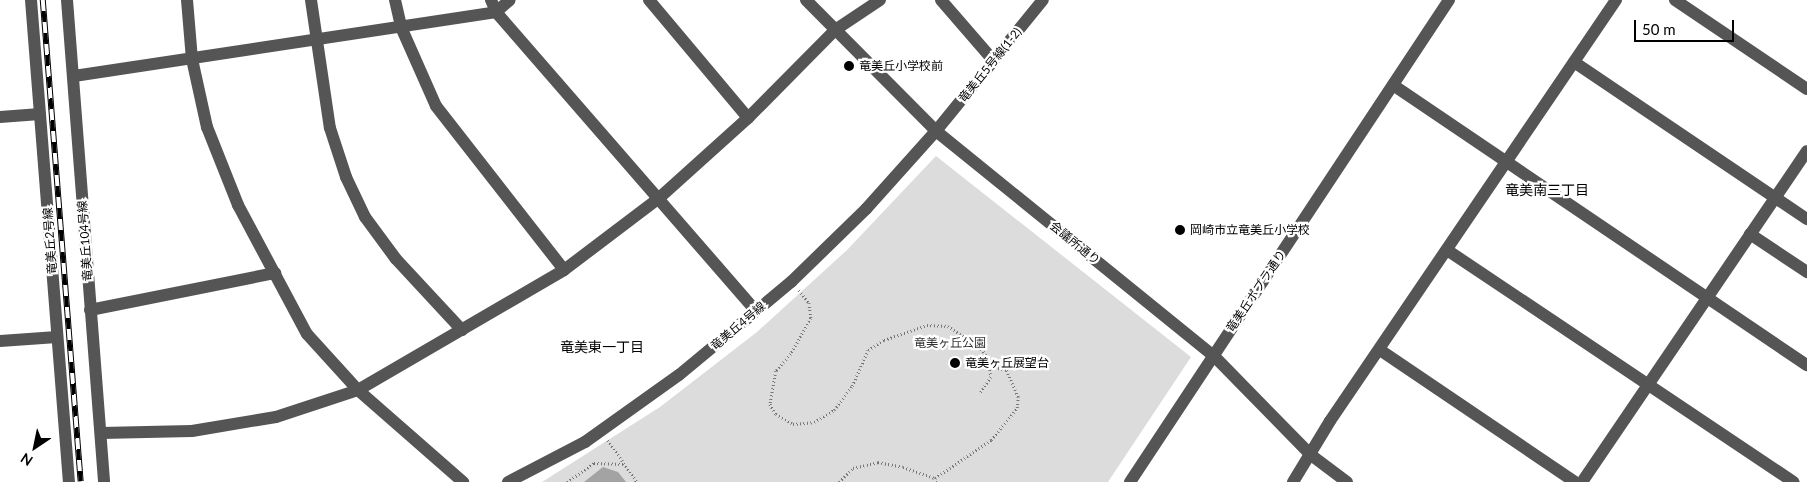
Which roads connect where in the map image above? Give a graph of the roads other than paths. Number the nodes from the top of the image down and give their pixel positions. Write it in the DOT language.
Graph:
graph roads {
  1 [pos="31,0"];
  2 [pos="68,0"];
  3 [pos="187,0"];
  4 [pos="311,0"];
  5 [pos="395,0"];
  6 [pos="491,0"];
  7 [pos="510,0"];
  8 [pos="649,0"];
  9 [pos="806,0"];
  10 [pos="880,0"];
  11 [pos="941,0"];
  12 [pos="1043,0"];
  13 [pos="1448,0"];
  14 [pos="1616,0"];
  15 [pos="1675,0"];
  16 [pos="496,12"];
  17 [pos="401,27"];
  18 [pos="835,30"];
  19 [pos="314,40"];
  20 [pos="192,59"];
  21 [pos="994,60"];
  22 [pos="1574,62"];
  23 [pos="74,76"];
  24 [pos="1393,85"];
  25 [pos="1807,89"];
  26 [pos="40,114"];
  27 [pos="0,117"];
  28 [pos="748,118"];
  29 [pos="936,131"];
  30 [pos="1807,151"];
  31 [pos="1508,162"];
  32 [pos="1775,197"];
  33 [pos="658,199"];
  34 [pos="1807,219"];
  35 [pos="1750,234"];
  36 [pos="1446,250"];
  37 [pos="564,270"];
  38 [pos="1807,272"];
  39 [pos="275,273"];
  40 [pos="1708,298"];
  41 [pos="90,310"];
  42 [pos="756,311"];
  43 [pos="462,330"];
  44 [pos="57,336"];
  45 [pos="0,341"];
  46 [pos="1380,350"];
  47 [pos="1213,355"];
  48 [pos="1807,365"];
  49 [pos="1648,386"];
  50 [pos="358,390"];
  51 [pos="101,433"];
  52 [pos="1311,455"];
  53 [pos="69,482"];
  54 [pos="104,482"];
  55 [pos="463,482"];
  56 [pos="508,482"];
  57 [pos="1130,482"];
  58 [pos="1293,482"];
  59 [pos="1347,482"];
  60 [pos="1575,482"];
  61 [pos="1582,482"];
  62 [pos="1793,482"];
  1 -- 26 [label="street, 竜美丘2号線"];
  2 -- 23 [label="street, 竜美丘104号線"];
  3 -- 20 [label="street"];
  4 -- 19 [label="street"];
  5 -- 17 [label="street"];
  6 -- 16 [label="street"];
  7 -- 16 [label="street"];
  8 -- 28 [label="street"];
  9 -- 18 [label="street, 会議所通り"];
  10 -- 18 [label="street"];
  11 -- 21 [label="street"];
  12 -- 21 [label="street, 竜美丘5号線(1-2)"];
  13 -- 24 [label="street, 竜美丘ポプラ通り"];
  14 -- 22 [label="street"];
  15 -- 25 [label="street"];
  16 -- 17 [label="street"];
  16 -- 33 [label="street"];
  17 -- 19 [label="street"];
  17 -- 37 [label="street"];
  18 -- 28 [label="street"];
  18 -- 29 [label="street, 会議所通り"];
  19 -- 20 [label="street"];
  19 -- 43 [label="street"];
  20 -- 23 [label="street"];
  20 -- 39 [label="street"];
  21 -- 29 [label="street, 竜美丘5号線(1-2)"];
  22 -- 31 [label="street"];
  22 -- 32 [label="street"];
  23 -- 41 [label="street, 竜美丘104号線"];
  24 -- 31 [label="street"];
  24 -- 47 [label="street, 竜美丘ポプラ通り"];
  26 -- 27 [label="street"];
  26 -- 44 [label="street, 竜美丘2号線"];
  28 -- 33 [label="street"];
  29 -- 42 [label="street, 竜美丘4号線"];
  29 -- 47 [label="street, 会議所通り"];
  30 -- 32 [label="street"];
  31 -- 36 [label="street"];
  31 -- 40 [label="street"];
  32 -- 34 [label="street"];
  32 -- 35 [label="street"];
  33 -- 37 [label="street"];
  33 -- 42 [label="street"];
  35 -- 38 [label="street"];
  35 -- 40 [label="street"];
  36 -- 46 [label="street"];
  36 -- 49 [label="street"];
  37 -- 43 [label="street"];
  39 -- 41 [label="street"];
  39 -- 50 [label="street"];
  40 -- 48 [label="street"];
  40 -- 49 [label="street"];
  41 -- 51 [label="street, 竜美丘104号線"];
  42 -- 56 [label="street, 竜美丘4号線"];
  43 -- 50 [label="street"];
  44 -- 45 [label="street"];
  44 -- 53 [label="street, 竜美丘2号線"];
  46 -- 52 [label="street"];
  46 -- 60 [label="street"];
  47 -- 52 [label="street, 会議所通り"];
  47 -- 57 [label="street, 竜美丘ポプラ通り"];
  49 -- 61 [label="street"];
  49 -- 62 [label="street"];
  50 -- 51 [label="street"];
  50 -- 55 [label="street"];
  51 -- 54 [label="street, 竜美丘104号線"];
  52 -- 58 [label="street"];
  52 -- 59 [label="street, 会議所通り"];
}
